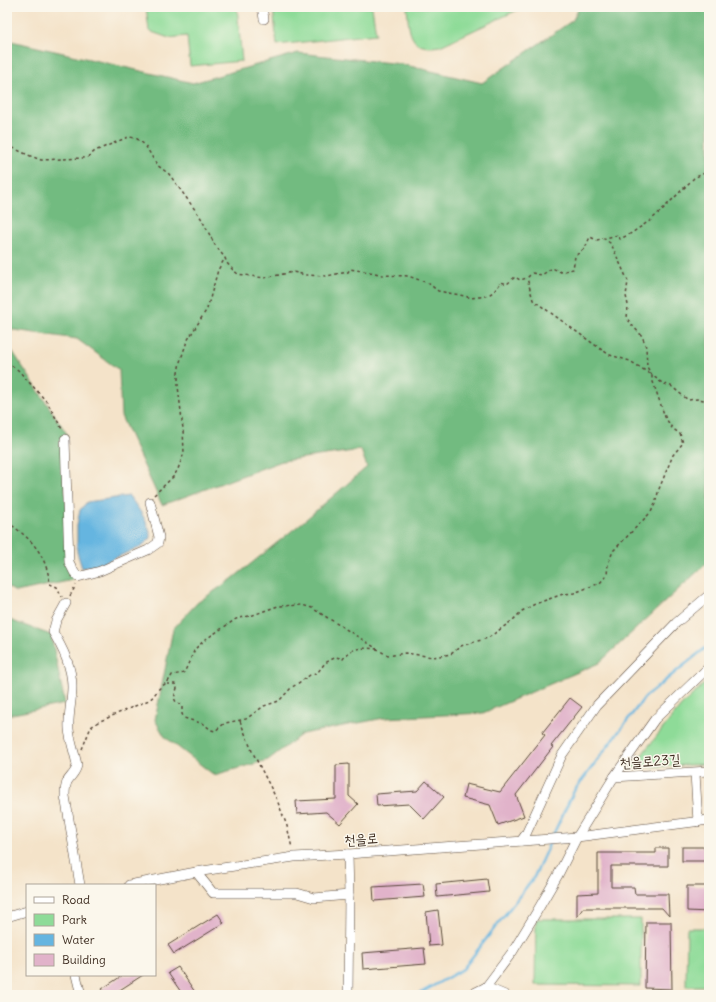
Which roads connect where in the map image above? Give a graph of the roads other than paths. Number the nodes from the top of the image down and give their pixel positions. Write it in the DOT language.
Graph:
graph roads {
  1 [pos="262,7"];
  2 [pos="264,19"];
  3 [pos="66,439"];
  4 [pos="150,502"];
  5 [pos="709,595"];
  6 [pos="66,603"];
  7 [pos="709,667"];
  8 [pos="709,771"];
  9 [pos="695,773"];
  10 [pos="614,777"];
  11 [pos="709,820"];
  12 [pos="698,822"];
  13 [pos="577,837"];
  14 [pos="525,841"];
  15 [pos="348,854"];
  16 [pos="196,872"];
  17 [pos="80,884"];
  18 [pos="134,884"];
  19 [pos="349,895"];
  20 [pos="26,911"];
  21 [pos="7,917"];
  22 [pos="76,976"];
  23 [pos="486,987"];
  24 [pos="81,994"];
  25 [pos="348,995"];
  26 [pos="470,995"];
  27 [pos="505,995"];
  1 -- 2 [label="street"];
  3 -- 4 [label="street"];
  5 -- 14 [label="street"];
  6 -- 17 [label="street"];
  7 -- 10 [label="street"];
  8 -- 9 [label="street, 천을로23길"];
  9 -- 10 [label="street, 천을로23길"];
  9 -- 12 [label="street"];
  10 -- 13 [label="street, 천을로23길"];
  11 -- 12 [label="street"];
  12 -- 13 [label="street"];
  13 -- 14 [label="street, 천을로"];
  13 -- 23 [label="street, 천을로23길"];
  14 -- 15 [label="street, 천을로"];
  15 -- 16 [label="street, 천을로"];
  15 -- 19 [label="street"];
  16 -- 18 [label="street, 천을로"];
  16 -- 19 [label="street"];
  19 -- 25 [label="street"];
  20 -- 21 [label="street"];
  22 -- 24 [label="street"];
  23 -- 26 [label="street"];
  23 -- 27 [label="street"];
}
